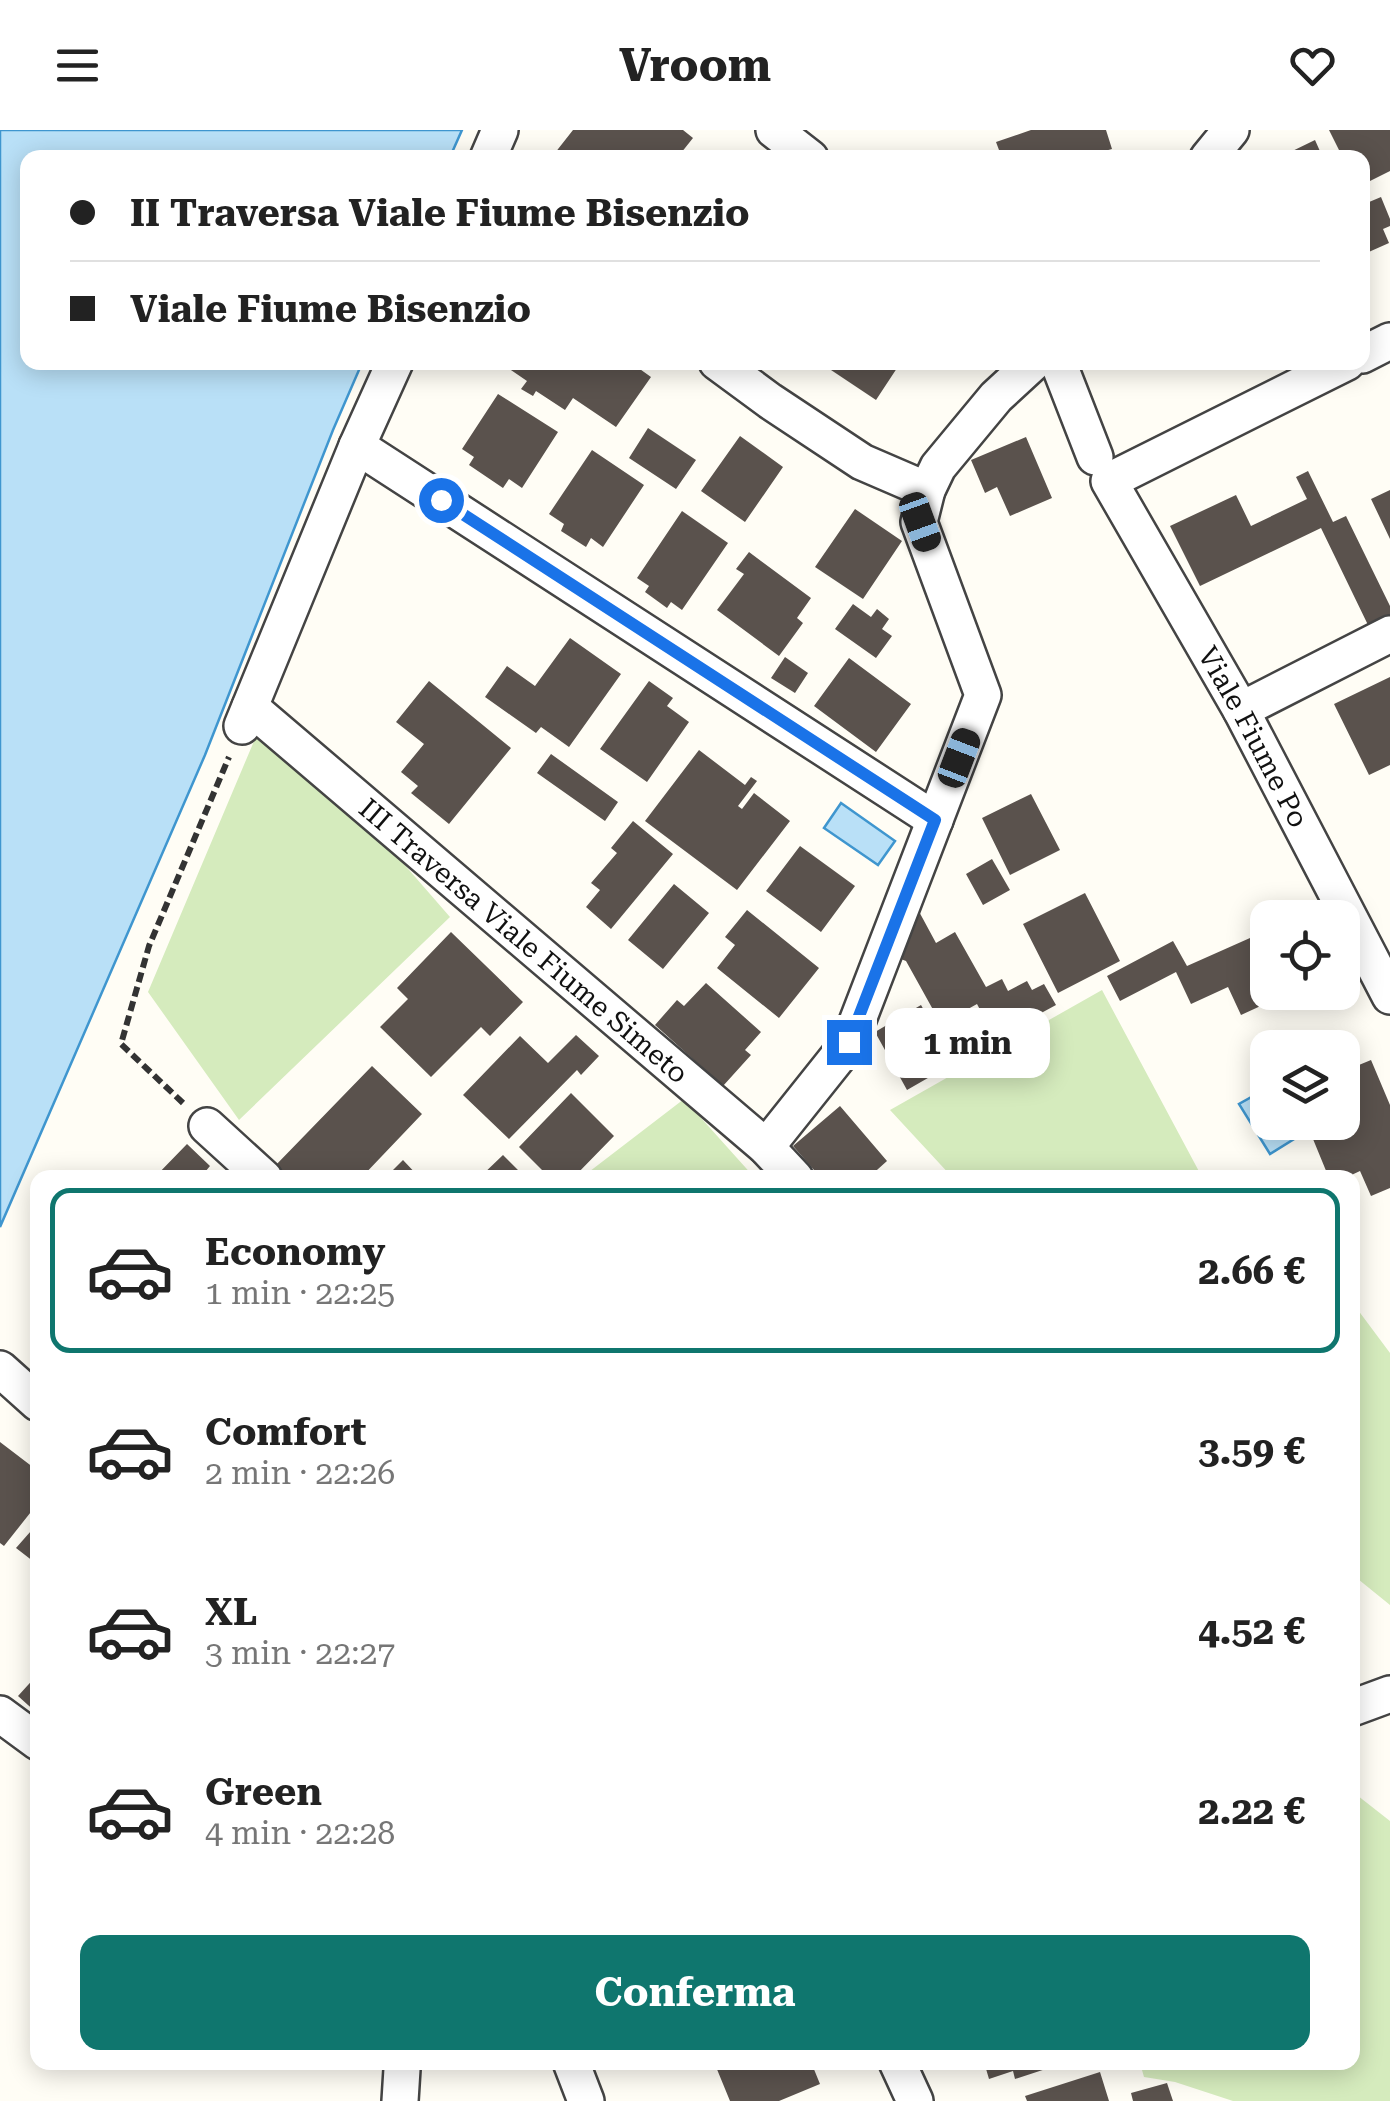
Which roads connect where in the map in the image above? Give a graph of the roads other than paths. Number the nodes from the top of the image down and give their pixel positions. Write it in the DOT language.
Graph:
graph roads {
  1 [pos="774,130"];
  2 [pos="1231,130"];
  3 [pos="800,150"];
  4 [pos="1215,150"];
  5 [pos="391,370"];
  6 [pos="728,370"];
  7 [pos="1025,370"];
  8 [pos="1061,370"];
  9 [pos="1329,370"];
  10 [pos="358,446"];
  11 [pos="1102,469"];
  12 [pos="927,490"];
  13 [pos="1390,634"];
  14 [pos="1241,710"];
  15 [pos="935,820"];
  16 [pos="1390,996"];
  17 [pos="207,1126"];
  18 [pos="766,1148"];
  19 [pos="255,1170"];
  20 [pos="787,1170"];
  21 [pos="0,1370"];
  22 [pos="30,1397"];
  23 [pos="1390,1694"];
  24 [pos="1360,1705"];
  25 [pos="0,1714"];
  26 [pos="30,1736"];
  27 [pos="574,2070"];
  28 [pos="901,2070"];
  29 [pos="586,2101"];
  30 [pos="915,2101"];
  1 -- 3 [label="street"];
  2 -- 4 [label="street"];
  5 -- 10 [label="street"];
  6 -- 12 [label="street"];
  7 -- 12 [label="street"];
  8 -- 11 [label="street, Viale Fiume Po"];
  9 -- 11 [label="street"];
  10 -- 15 [label="street"];
  10 -- 18 [label="street, III Traversa Viale Fiume Simeto"];
  11 -- 14 [label="street, Viale Fiume Po"];
  12 -- 15 [label="street"];
  13 -- 14 [label="street"];
  14 -- 16 [label="street, Viale Fiume Po"];
  15 -- 18 [label="street"];
  17 -- 19 [label="street"];
  18 -- 20 [label="street, III Traversa Viale Fiume Simeto"];
  21 -- 22 [label="street"];
  23 -- 24 [label="street"];
  25 -- 26 [label="street"];
  27 -- 29 [label="street"];
  28 -- 30 [label="street"];
}
